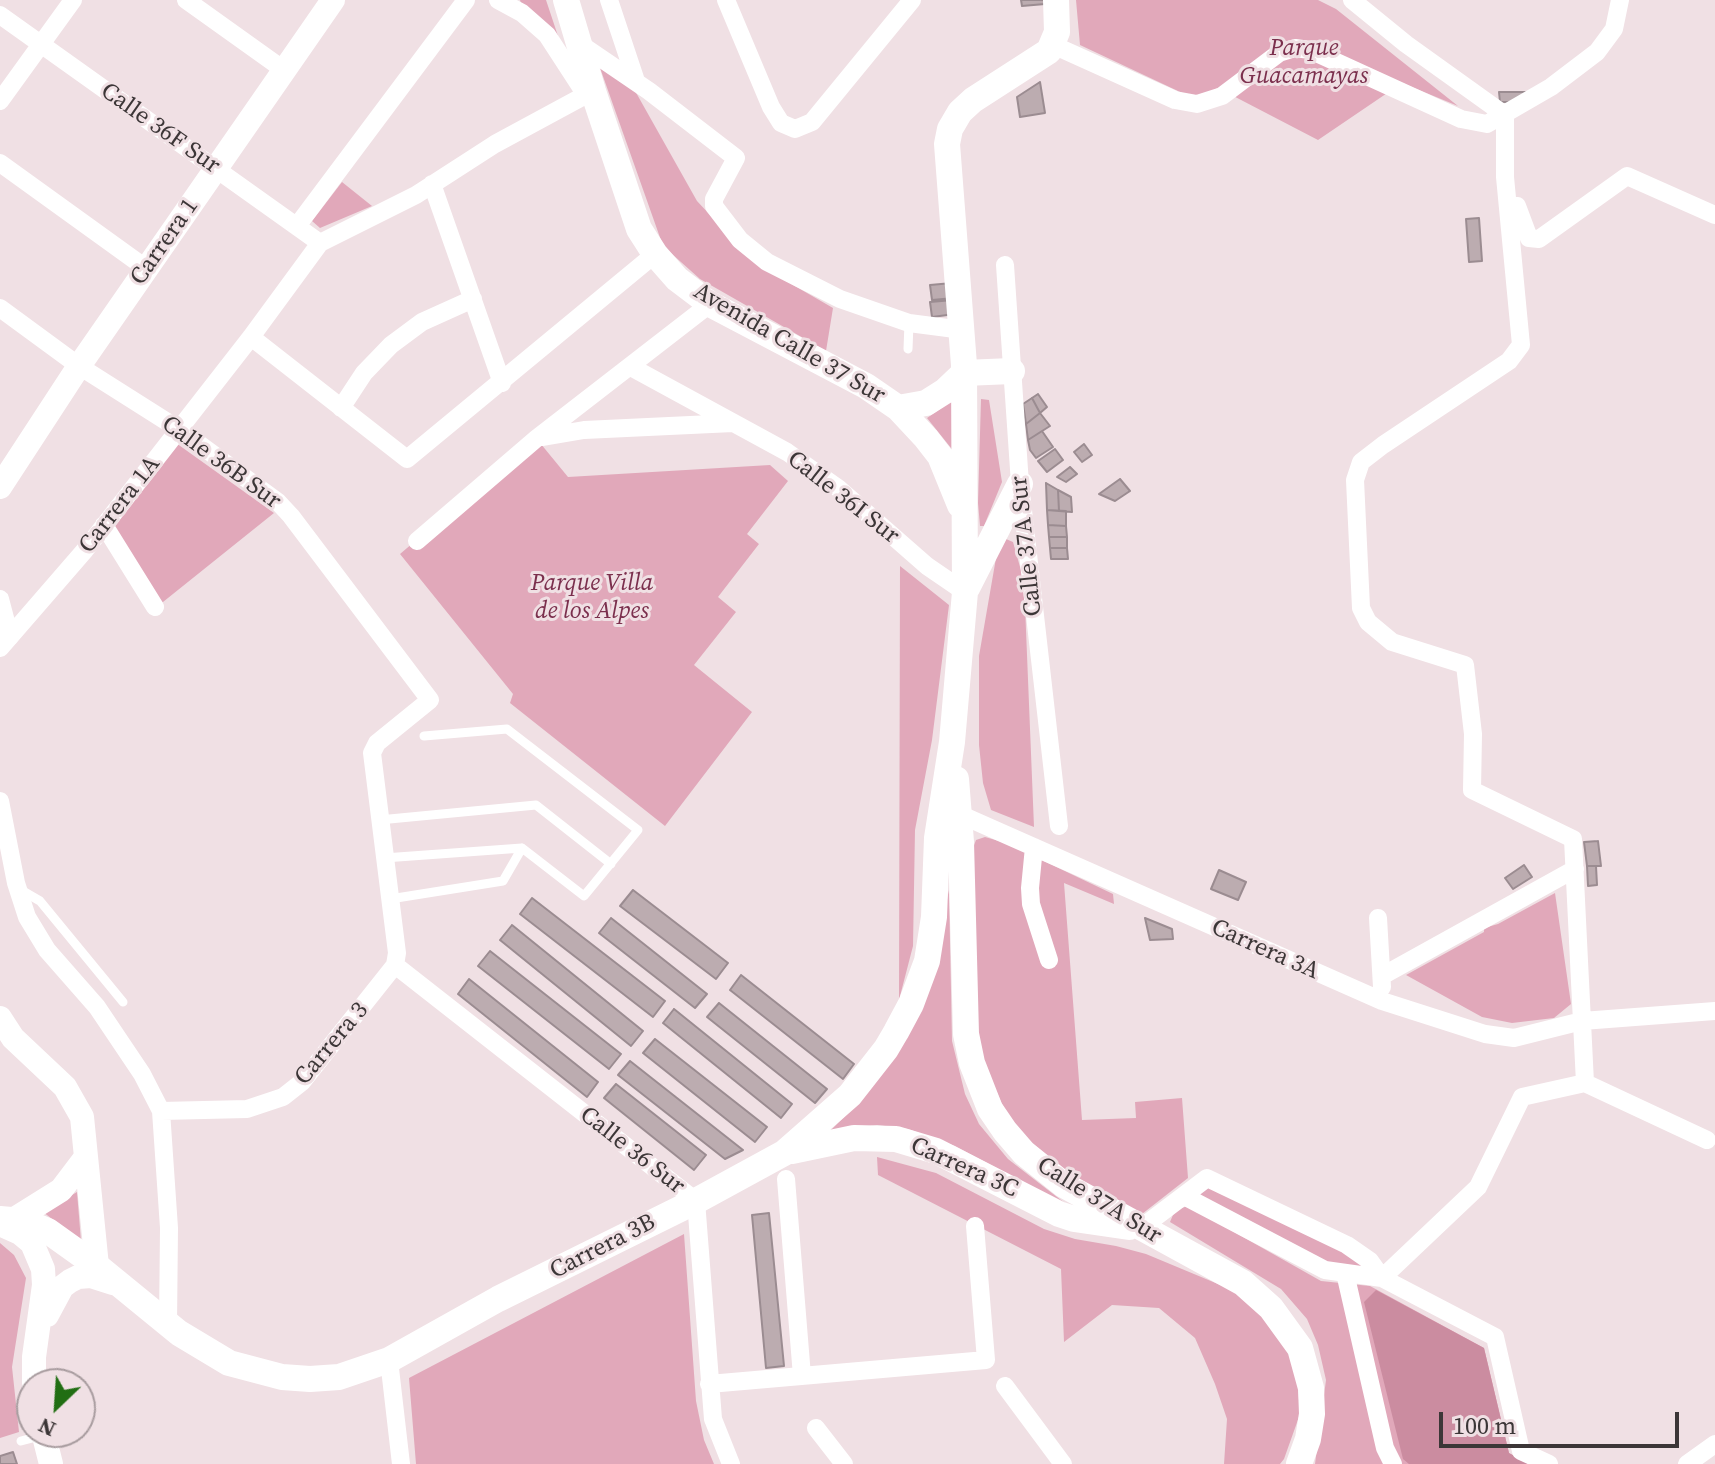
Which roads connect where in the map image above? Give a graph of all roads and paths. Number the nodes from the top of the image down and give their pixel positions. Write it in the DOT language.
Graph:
graph roads {
  1 [pos="73,0"];
  2 [pos="186,0"];
  3 [pos="333,0"];
  4 [pos="466,0"];
  5 [pos="498,0"];
  6 [pos="566,0"];
  7 [pos="609,0"];
  8 [pos="726,0"];
  9 [pos="912,0"];
  10 [pos="1056,0"];
  11 [pos="1352,0"];
  12 [pos="1620,0"];
  13 [pos="0,15"];
  14 [pos="42,44"];
  15 [pos="580,44"];
  16 [pos="1053,45"];
  17 [pos="284,70"];
  18 [pos="636,81"];
  19 [pos="589,93"];
  20 [pos="0,101"];
  21 [pos="1505,115"];
  22 [pos="0,163"];
  23 [pos="216,169"];
  24 [pos="432,184"];
  25 [pos="1508,205"];
  26 [pos="1715,215"];
  27 [pos="297,226"];
  28 [pos="320,243"];
  29 [pos="655,254"];
  30 [pos="1005,265"];
  31 [pos="147,269"];
  32 [pos="473,299"];
  33 [pos="710,304"];
  34 [pos="0,308"];
  35 [pos="909,323"];
  36 [pos="963,330"];
  37 [pos="251,337"];
  38 [pos="908,349"];
  39 [pos="79,366"];
  40 [pos="631,367"];
  41 [pos="1012,371"];
  42 [pos="964,373"];
  43 [pos="502,383"];
  44 [pos="341,408"];
  45 [pos="898,408"];
  46 [pos="733,423"];
  47 [pos="180,430"];
  48 [pos="537,438"];
  49 [pos="7,460"];
  50 [pos="1020,484"];
  51 [pos="0,487"];
  52 [pos="964,516"];
  53 [pos="104,525"];
  54 [pos="417,541"];
  55 [pos="965,592"];
  56 [pos="0,599"];
  57 [pos="155,607"];
  58 [pos="5,642"];
  59 [pos="424,736"];
  60 [pos="952,742"];
  61 [pos="0,801"];
  62 [pos="959,814"];
  63 [pos="379,820"];
  64 [pos="1059,826"];
  65 [pos="1034,847"];
  66 [pos="522,848"];
  67 [pos="384,858"];
  68 [pos="611,864"];
  69 [pos="1575,869"];
  70 [pos="18,889"];
  71 [pos="389,899"];
  72 [pos="1378,918"];
  73 [pos="1049,960"];
  74 [pos="395,965"];
  75 [pos="1382,976"];
  76 [pos="1382,1001"];
  77 [pos="123,1002"];
  78 [pos="1715,1011"];
  79 [pos="0,1018"];
  80 [pos="1582,1021"];
  81 [pos="1585,1083"];
  82 [pos="161,1111"];
  83 [pos="1707,1140"];
  84 [pos="86,1157"];
  85 [pos="785,1166"];
  86 [pos="1184,1196"];
  87 [pos="696,1201"];
  88 [pos="4,1221"];
  89 [pos="975,1226"];
  90 [pos="1141,1228"];
  91 [pos="97,1266"];
  92 [pos="1345,1273"];
  93 [pos="1382,1278"];
  94 [pos="125,1289"];
  95 [pos="168,1324"];
  96 [pos="36,1339"];
  97 [pos="389,1360"];
  98 [pos="35,1368"];
  99 [pos="802,1376"];
  100 [pos="709,1384"];
  101 [pos="1005,1386"];
  102 [pos="816,1428"];
  103 [pos="1715,1444"];
  104 [pos="401,1464"];
  105 [pos="731,1464"];
  106 [pos="844,1464"];
  107 [pos="1063,1464"];
  108 [pos="1299,1464"];
  109 [pos="1393,1464"];
  110 [pos="1549,1464"];
  111 [pos="1687,1464"];
  1 -- 14 [label="street"];
  2 -- 17 [label="street"];
  3 -- 17 [label="street, Carrera 1"];
  4 -- 27 [label="street"];
  5 -- 19 [label="street"];
  6 -- 15 [label="main road, Avenida Calle 37 Sur"];
  7 -- 18 [label="street"];
  8 -- 9 [label="street"];
  10 -- 16 [label="main road"];
  11 -- 21 [label="street"];
  12 -- 21 [label="street"];
  13 -- 14 [label="street, Calle 36F Sur"];
  14 -- 20 [label="street"];
  14 -- 23 [label="street, Calle 36F Sur"];
  15 -- 18 [label="street"];
  15 -- 19 [label="main road, Avenida Calle 37 Sur"];
  16 -- 21 [label="street"];
  16 -- 36 [label="main road"];
  17 -- 23 [label="street, Carrera 1"];
  18 -- 35 [label="street"];
  19 -- 24 [label="street"];
  19 -- 29 [label="main road, Avenida Calle 37 Sur"];
  21 -- 25 [label="street"];
  22 -- 31 [label="street"];
  23 -- 27 [label="street, Calle 36F Sur"];
  23 -- 31 [label="street, Carrera 1"];
  24 -- 28 [label="street"];
  24 -- 32 [label="street"];
  25 -- 26 [label="street"];
  25 -- 69 [label="street"];
  27 -- 28 [label="street, Calle 36F Sur"];
  28 -- 37 [label="street, Carrera 1A"];
  29 -- 33 [label="main road, Avenida Calle 37 Sur"];
  29 -- 43 [label="street"];
  30 -- 41 [label="street, Calle 37A Sur"];
  31 -- 39 [label="street, Carrera 1"];
  32 -- 43 [label="street"];
  32 -- 44 [label="street"];
  33 -- 40 [label="street"];
  33 -- 45 [label="main road, Avenida Calle 37 Sur"];
  34 -- 39 [label="street, Calle 36B Sur"];
  35 -- 36 [label="street"];
  35 -- 38 [label="lane"];
  36 -- 42 [label="main road"];
  37 -- 44 [label="street"];
  37 -- 47 [label="street, Carrera 1A"];
  39 -- 47 [label="street, Calle 36B Sur"];
  39 -- 49 [label="street, Carrera 1"];
  40 -- 46 [label="street, Calle 36I Sur"];
  40 -- 48 [label="street"];
  41 -- 42 [label="main road"];
  41 -- 50 [label="street, Calle 37A Sur"];
  42 -- 45 [label="main road"];
  42 -- 52 [label="main road"];
  43 -- 44 [label="street"];
  45 -- 52 [label="main road, Avenida Calle 37 Sur"];
  46 -- 48 [label="street"];
  46 -- 55 [label="street, Calle 36I Sur"];
  47 -- 53 [label="street, Carrera 1A"];
  47 -- 63 [label="street, Calle 36B Sur"];
  48 -- 54 [label="street"];
  49 -- 51 [label="street, Carrera 1"];
  50 -- 55 [label="main road"];
  50 -- 64 [label="street, Calle 37A Sur"];
  52 -- 55 [label="main road, Avenida Calle 37 Sur"];
  53 -- 57 [label="street"];
  53 -- 58 [label="street, Carrera 1A"];
  55 -- 60 [label="main road, Avenida Calle 37 Sur"];
  56 -- 58 [label="street"];
  59 -- 68 [label="lane"];
  60 -- 62 [label="main road, Calle 37A Sur"];
  60 -- 85 [label="main road, Carrera 3B"];
  61 -- 70 [label="street"];
  62 -- 65 [label="street, Carrera 3A"];
  62 -- 90 [label="main road, Calle 37A Sur"];
  63 -- 67 [label="street"];
  63 -- 68 [label="lane"];
  65 -- 73 [label="street"];
  65 -- 76 [label="street, Carrera 3A"];
  66 -- 67 [label="lane"];
  66 -- 68 [label="lane"];
  66 -- 71 [label="lane"];
  67 -- 71 [label="street"];
  69 -- 75 [label="street"];
  69 -- 80 [label="street"];
  70 -- 77 [label="lane"];
  70 -- 82 [label="street"];
  71 -- 74 [label="street"];
  72 -- 75 [label="street"];
  74 -- 82 [label="street, Carrera 3"];
  74 -- 87 [label="street, Calle 36 Sur"];
  75 -- 76 [label="street"];
  76 -- 80 [label="street, Carrera 3A"];
  78 -- 80 [label="street, Carrera 3A"];
  79 -- 84 [label="street"];
  80 -- 81 [label="street"];
  81 -- 83 [label="street"];
  81 -- 93 [label="street"];
  82 -- 95 [label="street"];
  84 -- 88 [label="street"];
  84 -- 91 [label="street"];
  85 -- 87 [label="main road, Carrera 3B"];
  85 -- 90 [label="main road, Carrera 3C"];
  85 -- 99 [label="street"];
  86 -- 90 [label="street"];
  86 -- 92 [label="street"];
  86 -- 93 [label="street"];
  87 -- 97 [label="main road, Carrera 3B"];
  87 -- 100 [label="street, Calle 36 Sur"];
  88 -- 91 [label="main road, Carrera 3B"];
  88 -- 96 [label="street"];
  89 -- 99 [label="street"];
  90 -- 108 [label="main road, Calle 37A Sur"];
  91 -- 94 [label="main road, Carrera 3B"];
  92 -- 93 [label="street"];
  92 -- 109 [label="street"];
  93 -- 110 [label="street"];
  94 -- 95 [label="main road, Carrera 3B"];
  94 -- 96 [label="street"];
  95 -- 97 [label="main road, Carrera 3B"];
  96 -- 98 [label="street"];
  97 -- 104 [label="street"];
  99 -- 100 [label="street"];
  100 -- 105 [label="street, Calle 36 Sur"];
  101 -- 107 [label="street"];
  102 -- 106 [label="street"];
  103 -- 111 [label="street"];
}
